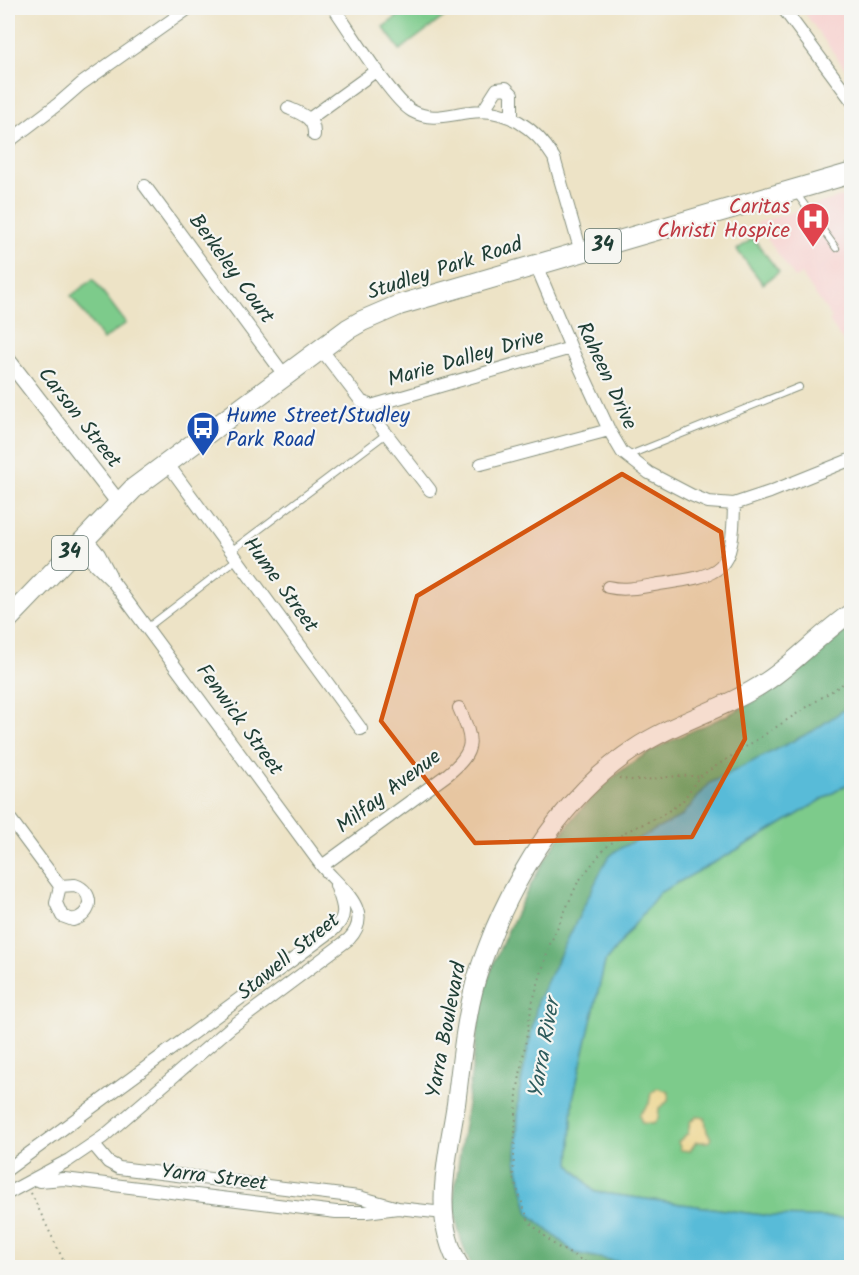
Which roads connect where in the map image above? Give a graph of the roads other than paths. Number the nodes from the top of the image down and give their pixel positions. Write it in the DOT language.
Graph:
graph roads {
  1 [pos="189,8"];
  2 [pos="334,8"];
  3 [pos="783,8"];
  4 [pos="377,70"];
  5 [pos="852,101"];
  6 [pos="288,108"];
  7 [pos="483,111"];
  8 [pos="512,117"];
  9 [pos="309,119"];
  10 [pos="314,135"];
  11 [pos="8,142"];
  12 [pos="852,173"];
  13 [pos="146,186"];
  14 [pos="793,190"];
  15 [pos="836,248"];
  16 [pos="581,252"];
  17 [pos="536,265"];
  18 [pos="571,348"];
  19 [pos="321,349"];
  20 [pos="9,366"];
  21 [pos="285,376"];
  22 [pos="799,387"];
  23 [pos="371,406"];
  24 [pos="609,430"];
  25 [pos="386,434"];
  26 [pos="626,456"];
  27 [pos="852,459"];
  28 [pos="167,463"];
  29 [pos="481,464"];
  30 [pos="430,490"];
  31 [pos="118,502"];
  32 [pos="734,504"];
  33 [pos="81,542"];
  34 [pos="234,555"];
  35 [pos="608,586"];
  36 [pos="852,612"];
  37 [pos="8,619"];
  38 [pos="147,628"];
  39 [pos="459,708"];
  40 [pos="361,729"];
  41 [pos="8,816"];
  42 [pos="322,866"];
  43 [pos="334,881"];
  44 [pos="60,886"];
  45 [pos="93,1144"];
  46 [pos="8,1169"];
  47 [pos="27,1184"];
  48 [pos="11,1191"];
  49 [pos="398,1208"];
  50 [pos="444,1213"];
  51 [pos="461,1268"];
  1 -- 11 [label="street"];
  2 -- 4 [label="street"];
  3 -- 5 [label="street"];
  4 -- 7 [label="street"];
  4 -- 9 [label="street"];
  6 -- 9 [label="street"];
  7 -- 8 [label="street"];
  7 -- 8 [label="street"];
  8 -- 16 [label="street"];
  9 -- 10 [label="street"];
  12 -- 14 [label="main road, Studley Park Road / 34"];
  13 -- 21 [label="street, Berkeley Court"];
  14 -- 15 [label="lane"];
  14 -- 16 [label="main road, Studley Park Road / 34"];
  16 -- 17 [label="main road, Studley Park Road / 34"];
  17 -- 18 [label="street, Raheen Drive"];
  17 -- 19 [label="main road, Studley Park Road / 34"];
  18 -- 23 [label="street, Marie Dalley Drive"];
  18 -- 24 [label="street, Raheen Drive"];
  19 -- 21 [label="main road, Studley Park Road / 34"];
  19 -- 23 [label="street"];
  20 -- 31 [label="street, Carson Street"];
  21 -- 28 [label="main road, Studley Park Road / 34"];
  22 -- 26 [label="lane"];
  23 -- 25 [label="street"];
  24 -- 26 [label="street, Raheen Drive"];
  24 -- 29 [label="street"];
  25 -- 30 [label="street"];
  25 -- 34 [label="lane"];
  26 -- 32 [label="street, Raheen Drive"];
  27 -- 32 [label="street, Raheen Drive"];
  28 -- 31 [label="main road, Studley Park Road / 34"];
  28 -- 34 [label="street, Hume Street"];
  31 -- 33 [label="main road, Studley Park Road / 34"];
  32 -- 35 [label="street"];
  33 -- 37 [label="main road, Studley Park Road / 34"];
  33 -- 38 [label="street, Fenwick Street"];
  34 -- 38 [label="lane"];
  34 -- 40 [label="street, Hume Street"];
  36 -- 50 [label="main road, Yarra Boulevard"];
  38 -- 42 [label="street, Fenwick Street"];
  39 -- 42 [label="street, Milfay Avenue"];
  41 -- 44 [label="street"];
  42 -- 43 [label="street, Fenwick Street"];
  43 -- 45 [label="street, Stawell Street"];
  43 -- 46 [label="street, Stawell Street"];
  45 -- 47 [label="street, Stawell Street"];
  45 -- 49 [label="street, Yarra Street"];
  47 -- 48 [label="street, Stawell Street"];
  47 -- 49 [label="street, Yarra Street"];
  49 -- 50 [label="street, Yarra Street"];
  50 -- 51 [label="main road, Yarra Boulevard"];
}
